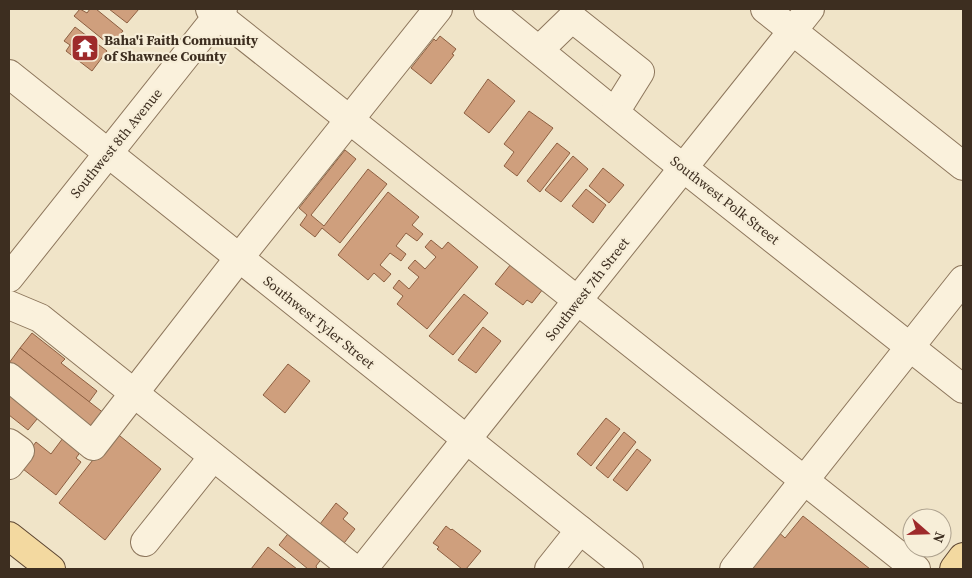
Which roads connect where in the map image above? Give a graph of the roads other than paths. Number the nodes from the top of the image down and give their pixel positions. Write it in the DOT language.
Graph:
graph roads {
  1 [pos="438,9"];
  2 [pos="488,9"];
  3 [pos="765,9"];
  4 [pos="810,9"];
  5 [pos="217,11"];
  6 [pos="793,31"];
  7 [pos="539,50"];
  8 [pos="9,74"];
  9 [pos="615,112"];
  10 [pos="349,121"];
  11 [pos="108,153"];
  12 [pos="963,166"];
  13 [pos="684,167"];
  14 [pos="239,258"];
  15 [pos="9,278"];
  16 [pos="963,280"];
  17 [pos="577,301"];
  18 [pos="9,305"];
  19 [pos="910,346"];
  20 [pos="9,377"];
  21 [pos="963,389"];
  22 [pos="133,393"];
  23 [pos="467,440"];
  24 [pos="9,443"];
  25 [pos="213,457"];
  26 [pos="9,466"];
  27 [pos="804,480"];
  28 [pos="580,530"];
  29 [pos="9,536"];
  30 [pos="145,542"];
  31 [pos="963,557"];
  32 [pos="51,569"];
  33 [pos="354,569"];
  34 [pos="362,569"];
  35 [pos="549,569"];
  36 [pos="629,569"];
  37 [pos="734,569"];
  38 [pos="916,569"];
  39 [pos="954,569"];
  1 -- 10 [label="street"];
  2 -- 7 [label="street, Southwest Polk Street"];
  3 -- 6 [label="street"];
  4 -- 6 [label="street, Southwest 7th Street"];
  5 -- 10 [label="street"];
  5 -- 11 [label="street, Southwest 8th Avenue"];
  6 -- 12 [label="street"];
  6 -- 13 [label="street, Southwest 7th Street"];
  7 -- 9 [label="street, Southwest Polk Street"];
  7 -- 9 [label="street"];
  8 -- 11 [label="street, Southwest Tyler Street"];
  9 -- 13 [label="street, Southwest Polk Street"];
  10 -- 14 [label="street"];
  10 -- 17 [label="street"];
  11 -- 14 [label="street, Southwest Tyler Street"];
  11 -- 15 [label="street, Southwest 8th Avenue"];
  13 -- 17 [label="street, Southwest 7th Street"];
  13 -- 19 [label="street, Southwest Polk Street"];
  14 -- 22 [label="street"];
  14 -- 23 [label="street, Southwest Tyler Street"];
  16 -- 19 [label="street"];
  17 -- 23 [label="street, Southwest 7th Street"];
  17 -- 27 [label="street"];
  18 -- 22 [label="street"];
  19 -- 21 [label="street, Southwest Polk Street"];
  19 -- 27 [label="street"];
  20 -- 22 [label="street"];
  22 -- 25 [label="street"];
  23 -- 28 [label="street, Southwest Tyler Street"];
  23 -- 34 [label="street, Southwest 7th Street"];
  24 -- 26 [label="street"];
  25 -- 30 [label="street"];
  25 -- 33 [label="street"];
  27 -- 37 [label="street"];
  27 -- 38 [label="street"];
  28 -- 35 [label="street"];
  28 -- 36 [label="street, Southwest Tyler Street"];
  29 -- 32 [label="main road"];
  31 -- 39 [label="main road"];
}
